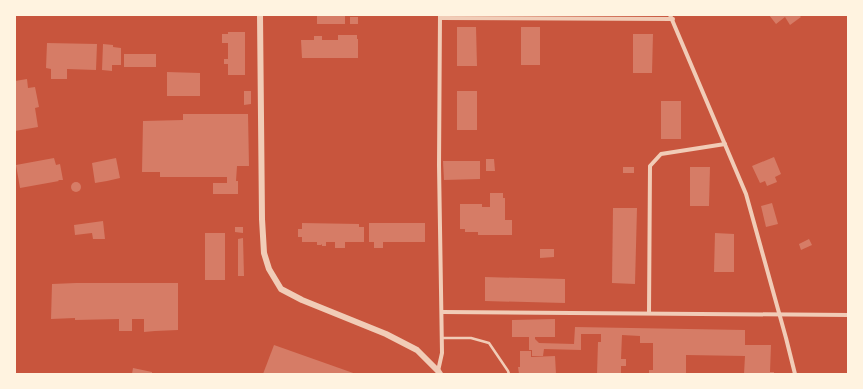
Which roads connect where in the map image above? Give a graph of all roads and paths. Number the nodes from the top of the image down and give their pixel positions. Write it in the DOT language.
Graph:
graph roads {
  1 [pos="260,15"];
  2 [pos="440,16"];
  3 [pos="672,17"];
  4 [pos="725,144"];
  5 [pos="442,312"];
  6 [pos="649,313"];
  7 [pos="780,314"];
  8 [pos="848,315"];
  9 [pos="442,338"];
  10 [pos="439,372"];
  11 [pos="509,374"];
  12 [pos="796,374"];
  1 -- 10 [label="street"];
  2 -- 3 [label="street"];
  2 -- 5 [label="street"];
  3 -- 4 [label="street"];
  4 -- 6 [label="street"];
  4 -- 7 [label="street"];
  5 -- 6 [label="street"];
  5 -- 9 [label="street"];
  6 -- 7 [label="street"];
  7 -- 8 [label="street"];
  7 -- 12 [label="street"];
  9 -- 10 [label="street"];
  9 -- 11 [label="lane"];
}
